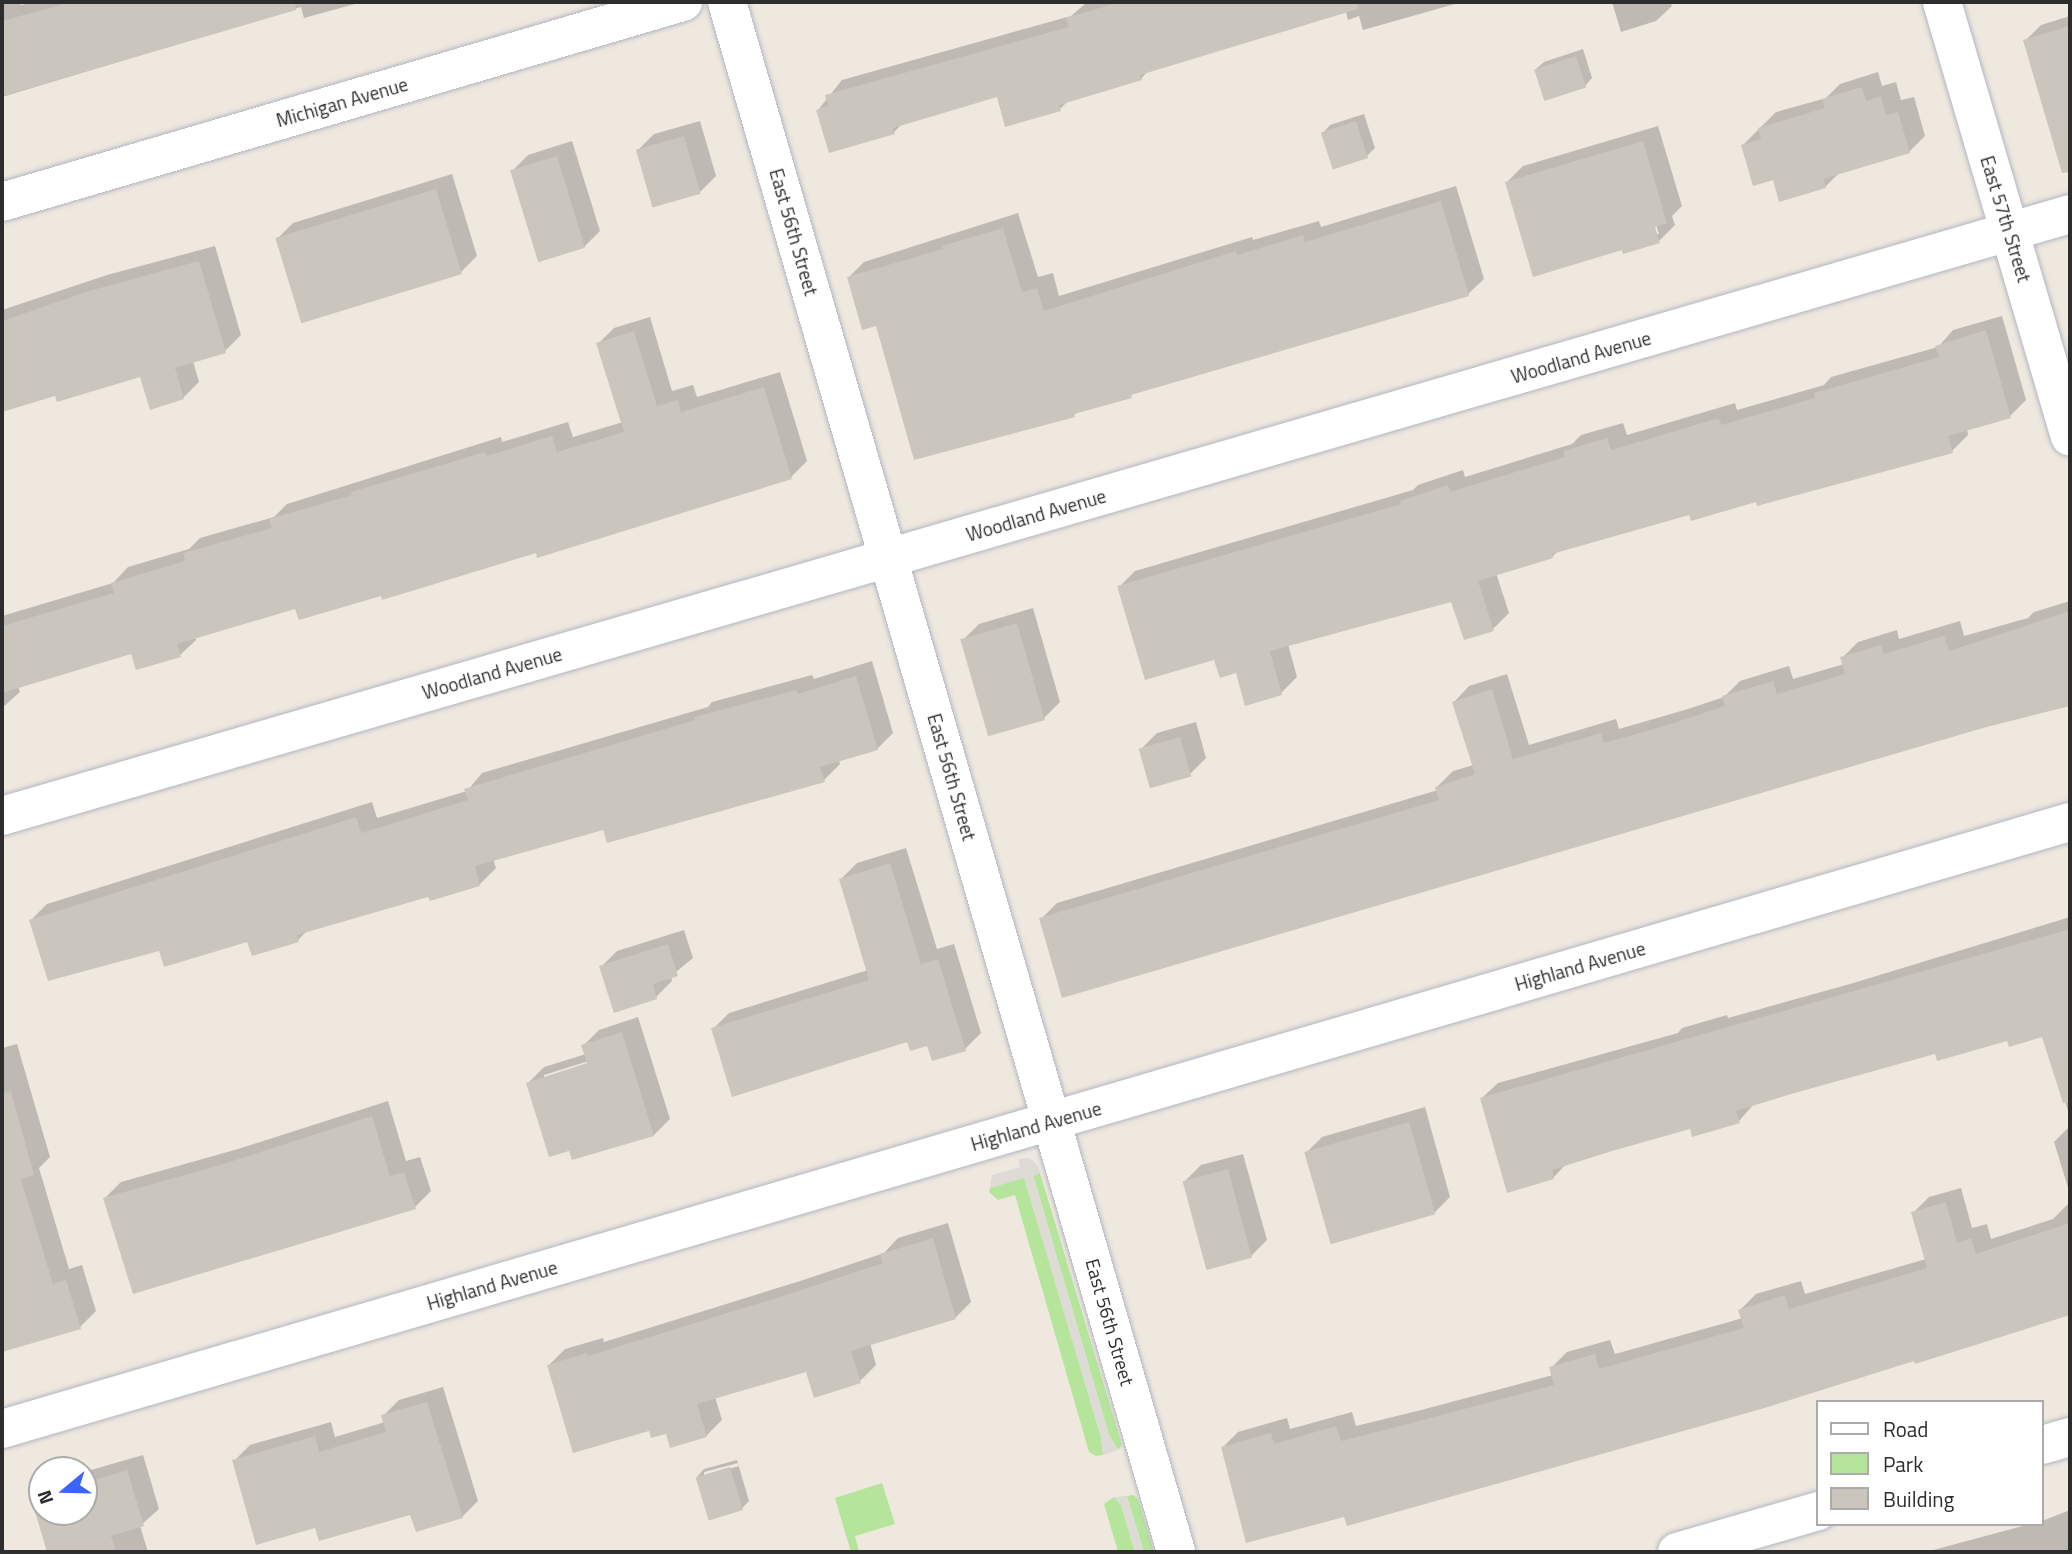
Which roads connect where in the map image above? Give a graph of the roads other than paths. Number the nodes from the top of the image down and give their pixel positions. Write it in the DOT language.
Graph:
graph roads {
  1 [pos="683,2"];
  2 [pos="727,2"];
  3 [pos="1942,2"];
  4 [pos="2,202"];
  5 [pos="2070,214"];
  6 [pos="2010,232"];
  7 [pos="2070,437"];
  8 [pos="889,558"];
  9 [pos="2,816"];
  10 [pos="2070,822"];
  11 [pos="1052,1121"];
  12 [pos="2,1430"];
  13 [pos="2070,1437"];
  14 [pos="2044,1445"];
  15 [pos="1816,1512"];
  16 [pos="1176,1552"];
  17 [pos="1677,1552"];
  1 -- 4 [label="street, Michigan Avenue"];
  2 -- 8 [label="street, East 56th Street"];
  3 -- 6 [label="street, East 57th Street"];
  5 -- 6 [label="street, Woodland Avenue"];
  6 -- 7 [label="street, East 57th Street"];
  6 -- 8 [label="street, Woodland Avenue"];
  8 -- 9 [label="street, Woodland Avenue"];
  8 -- 11 [label="street, East 56th Street"];
  10 -- 11 [label="street, Highland Avenue"];
  11 -- 12 [label="street, Highland Avenue"];
  11 -- 16 [label="street, East 56th Street"];
  13 -- 14 [label="street"];
  15 -- 17 [label="street"];
}
